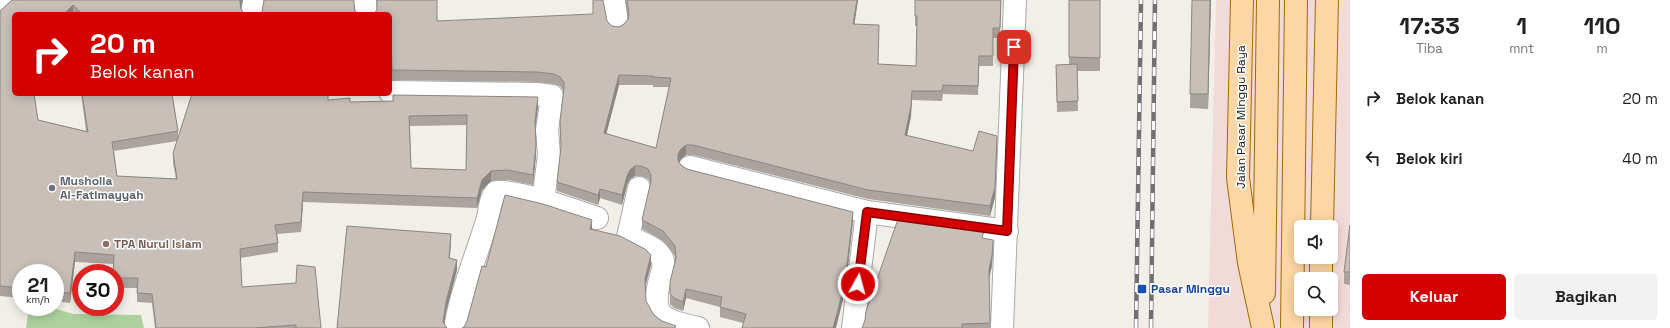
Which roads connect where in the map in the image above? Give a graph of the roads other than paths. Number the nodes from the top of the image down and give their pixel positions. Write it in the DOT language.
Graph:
graph roads {
  1 [pos="4,0"];
  2 [pos="254,0"];
  3 [pos="365,0"];
  4 [pos="614,0"];
  5 [pos="1015,0"];
  6 [pos="1242,0"];
  7 [pos="1268,0"];
  8 [pos="1296,0"];
  9 [pos="1327,0"];
  10 [pos="0,5"];
  11 [pos="252,12"];
  12 [pos="366,12"];
  13 [pos="616,24"];
  14 [pos="392,92"];
  15 [pos="690,167"];
  16 [pos="639,188"];
  17 [pos="543,201"];
  18 [pos="867,212"];
  19 [pos="597,218"];
  20 [pos="1322,220"];
  21 [pos="1007,231"];
  22 [pos="1321,316"];
  23 [pos="455,328"];
  24 [pos="697,328"];
  25 [pos="853,328"];
  26 [pos="1002,328"];
  27 [pos="1264,328"];
  28 [pos="1292,328"];
  29 [pos="1321,328"];
  1 -- 10 [label="street"];
  2 -- 11 [label="street"];
  3 -- 12 [label="street"];
  4 -- 13 [label="street"];
  5 -- 21 [label="street"];
  6 -- 27 [label="main road, Jalan Pasar Minggu Raya"];
  7 -- 27 [label="main road, Jalan Pasar Minggu Raya"];
  8 -- 28 [label="main road"];
  9 -- 20 [label="main road"];
  14 -- 17 [label="street"];
  15 -- 18 [label="street"];
  16 -- 24 [label="street"];
  17 -- 19 [label="street"];
  17 -- 23 [label="street"];
  18 -- 21 [label="street"];
  18 -- 25 [label="street"];
  21 -- 26 [label="street"];
  22 -- 29 [label="main road"];
}
